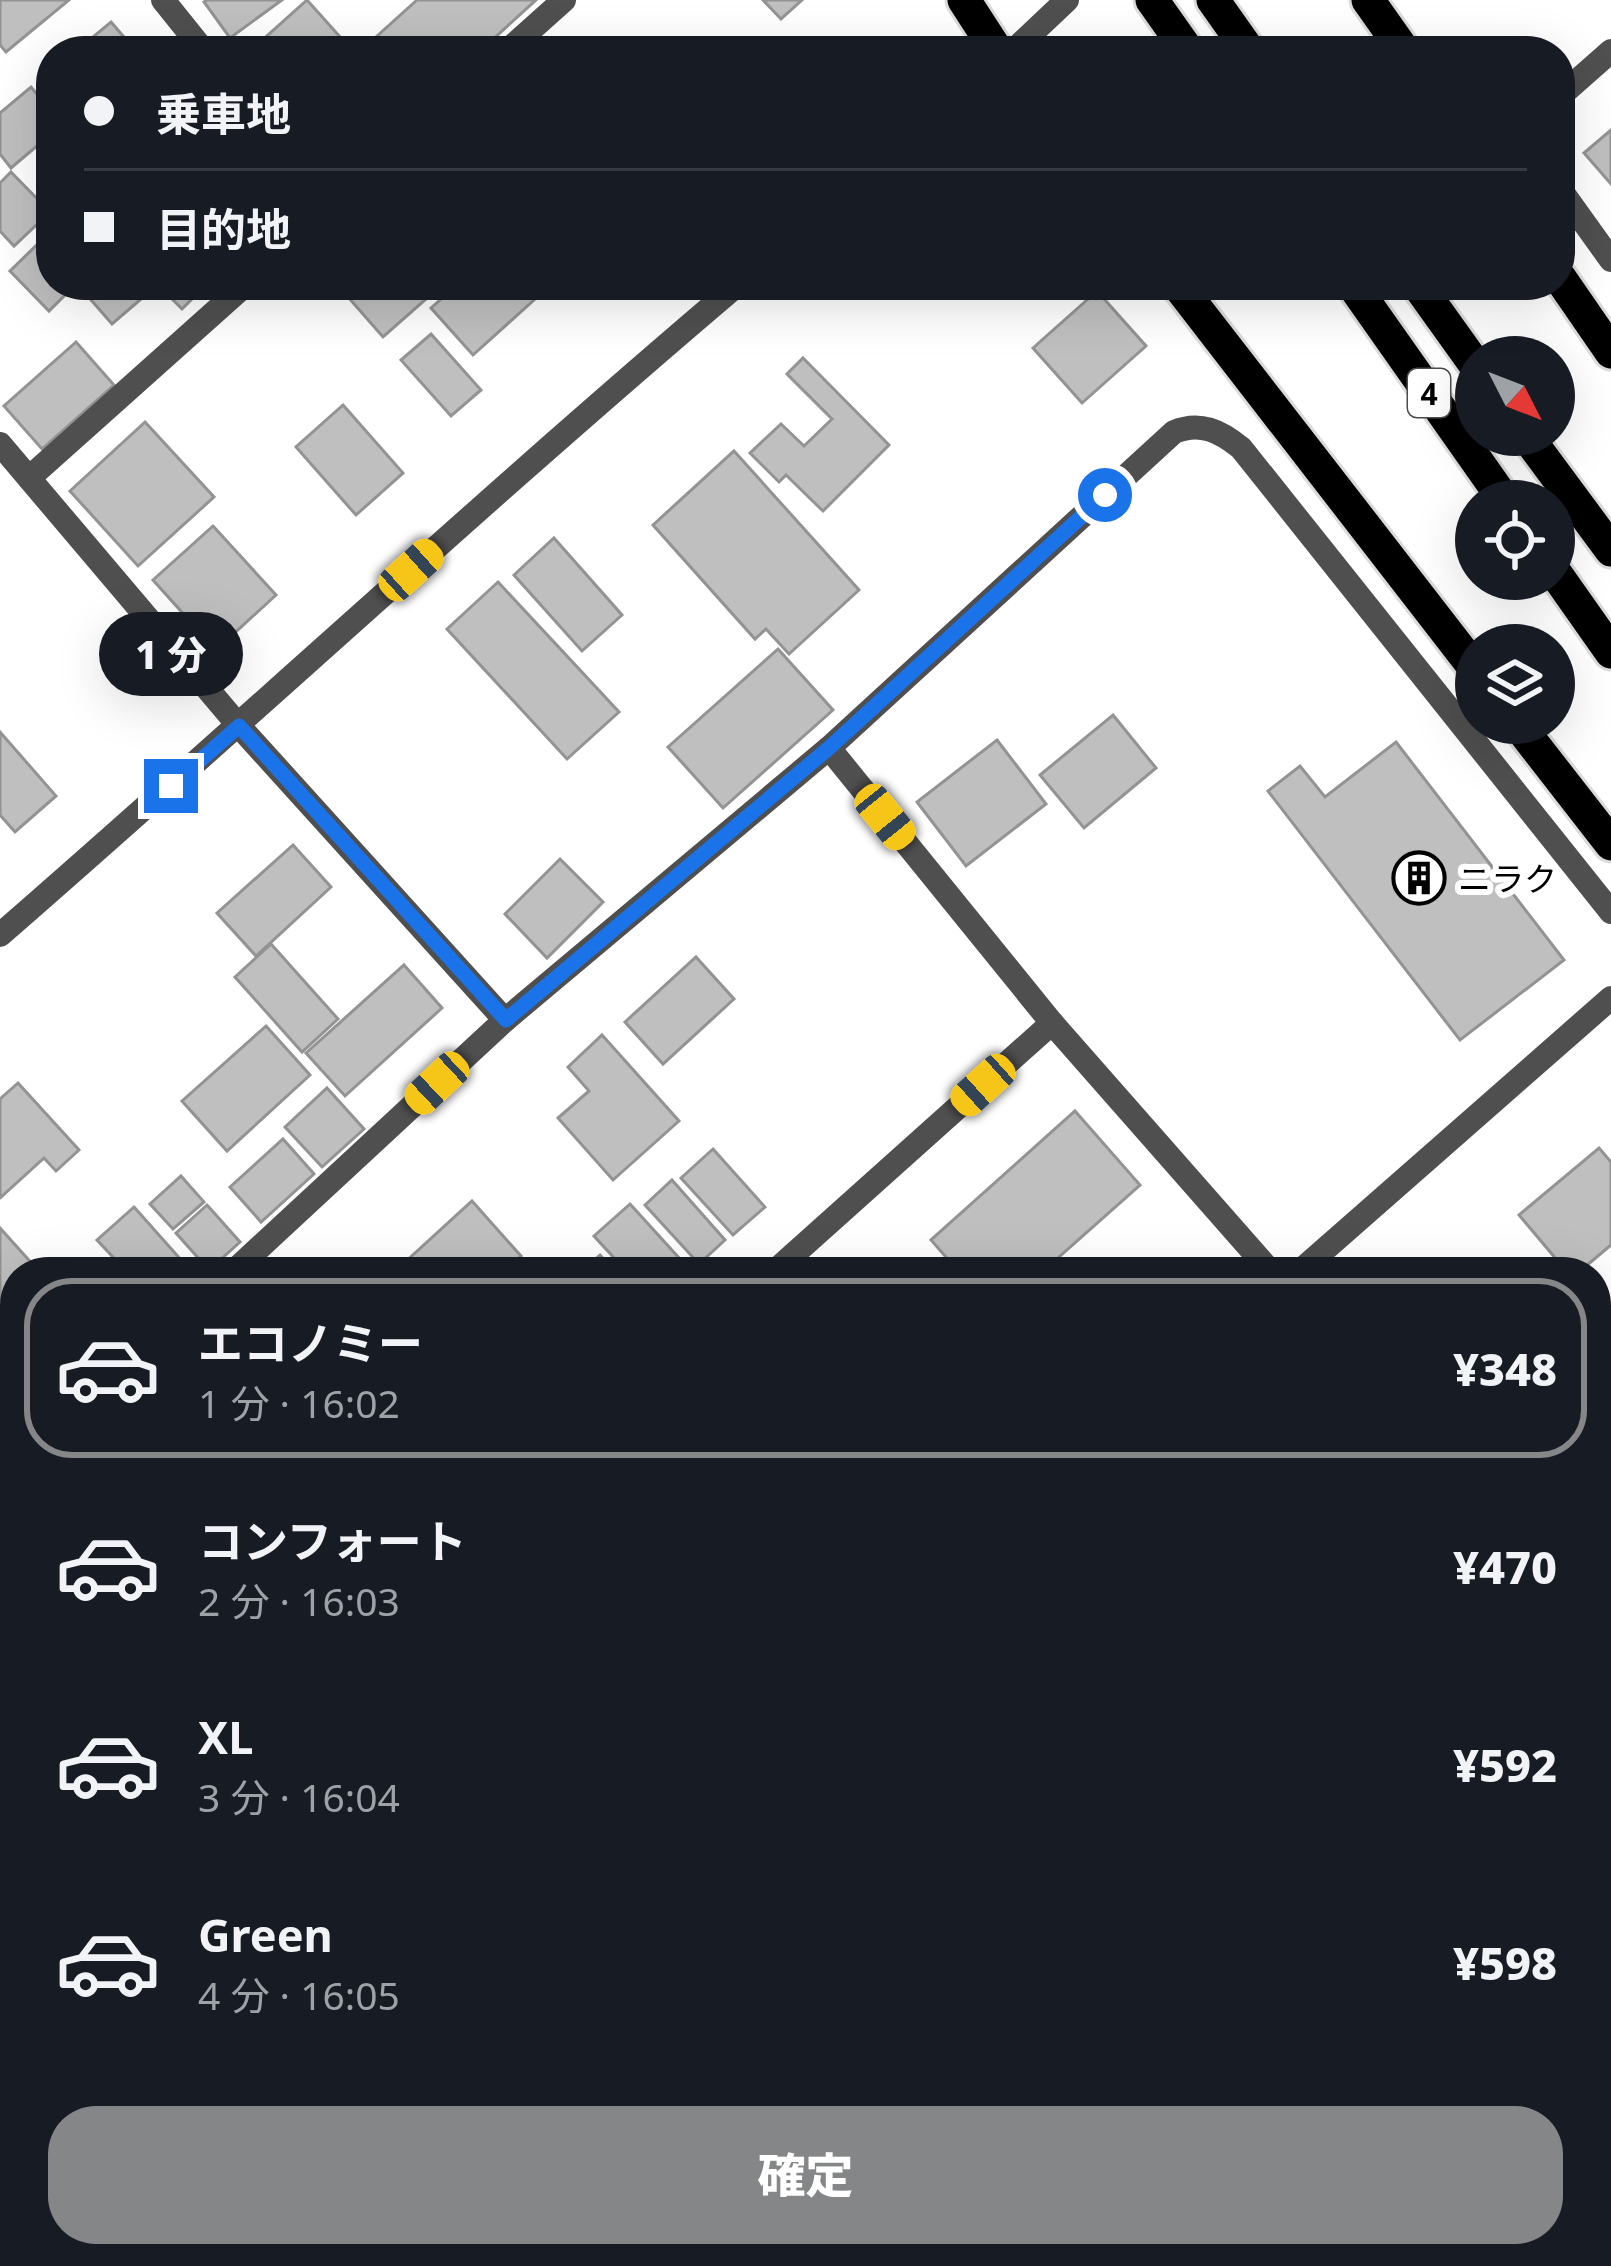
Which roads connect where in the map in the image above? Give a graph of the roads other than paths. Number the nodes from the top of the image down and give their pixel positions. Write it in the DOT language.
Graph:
graph roads {
  1 [pos="163,0"];
  2 [pos="564,0"];
  3 [pos="964,0"];
  4 [pos="1067,0"];
  5 [pos="1152,0"];
  6 [pos="1213,0"];
  7 [pos="1368,0"];
  8 [pos="192,36"];
  9 [pos="524,36"];
  10 [pos="988,36"];
  11 [pos="1029,36"];
  12 [pos="1177,36"];
  13 [pos="1238,36"];
  14 [pos="1393,36"];
  15 [pos="1611,51"];
  16 [pos="1575,83"];
  17 [pos="1575,210"];
  18 [pos="1611,260"];
  19 [pos="228,300"];
  20 [pos="719,300"];
  21 [pos="1190,300"];
  22 [pos="1364,300"];
  23 [pos="1429,300"];
  24 [pos="1575,300"];
  25 [pos="1455,337"];
  26 [pos="1611,352"];
  27 [pos="0,444"];
  28 [pos="1542,456"];
  29 [pos="29,478"];
  30 [pos="1490,480"];
  31 [pos="1611,550"];
  32 [pos="1574,600"];
  33 [pos="1455,643"];
  34 [pos="1611,652"];
  35 [pos="239,726"];
  36 [pos="1533,744"];
  37 [pos="829,748"];
  38 [pos="1611,844"];
  39 [pos="1611,912"];
  40 [pos="0,935"];
  41 [pos="1611,998"];
  42 [pos="506,1020"];
  43 [pos="1052,1023"];
  44 [pos="249,1257"];
  45 [pos="792,1257"];
  46 [pos="1258,1257"];
  47 [pos="1316,1257"];
  1 -- 8 [label="street"];
  2 -- 9 [label="street"];
  3 -- 10 [label="highway"];
  4 -- 11 [label="street"];
  5 -- 12 [label="highway"];
  6 -- 13 [label="highway"];
  7 -- 14 [label="highway"];
  15 -- 16 [label="street"];
  17 -- 18 [label="street"];
  19 -- 29 [label="street"];
  20 -- 35 [label="street"];
  21 -- 33 [label="highway"];
  22 -- 30 [label="highway, 4"];
  23 -- 25 [label="highway, 4"];
  24 -- 26 [label="highway"];
  27 -- 29 [label="street"];
  28 -- 31 [label="highway"];
  29 -- 35 [label="street"];
  32 -- 34 [label="highway"];
  35 -- 40 [label="street"];
  35 -- 42 [label="street"];
  36 -- 38 [label="highway"];
  37 -- 39 [label="street"];
  37 -- 42 [label="street"];
  37 -- 43 [label="street"];
  41 -- 47 [label="street"];
  42 -- 44 [label="street"];
  43 -- 45 [label="street"];
  43 -- 46 [label="street"];
}
